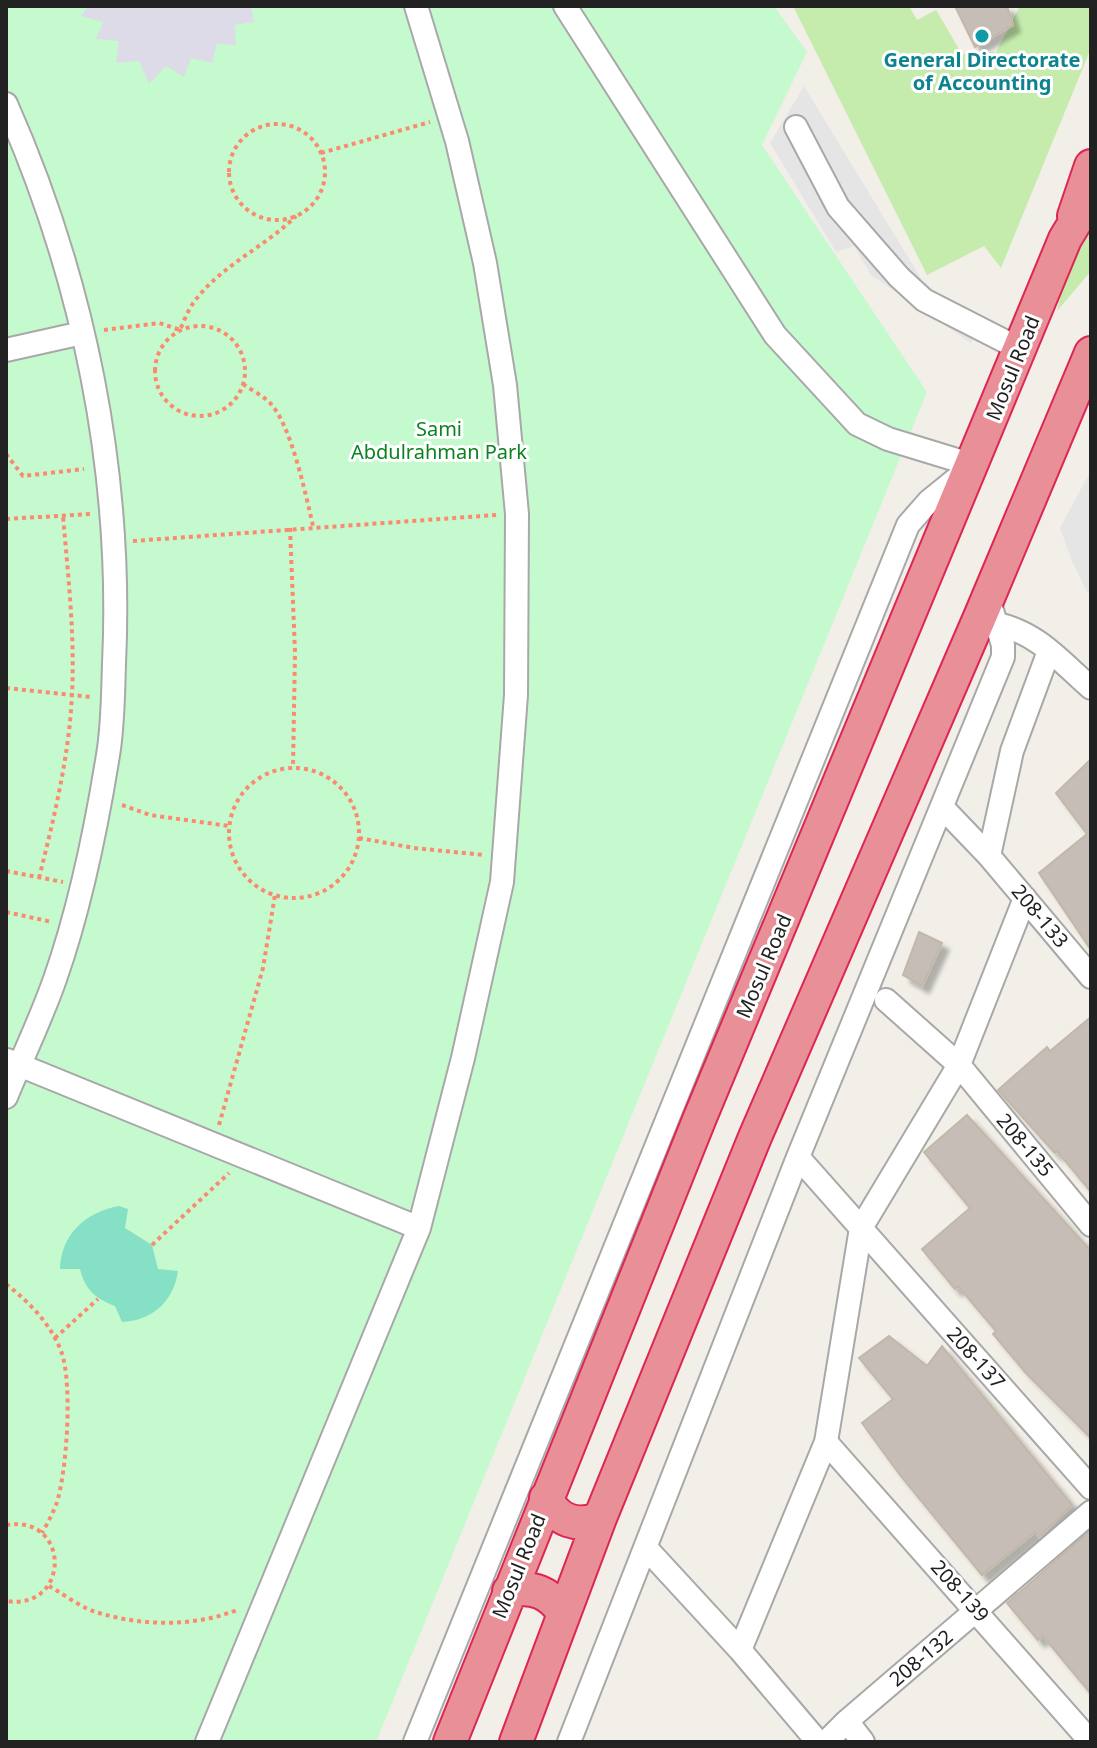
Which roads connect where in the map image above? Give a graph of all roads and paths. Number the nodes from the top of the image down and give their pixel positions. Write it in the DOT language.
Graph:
graph roads {
  1 [pos="416,6"];
  2 [pos="565,6"];
  3 [pos="6,104"];
  4 [pos="451,118"];
  5 [pos="796,127"];
  6 [pos="321,153"];
  7 [pos="1091,166"];
  8 [pos="1091,196"];
  9 [pos="297,215"];
  10 [pos="1065,239"];
  11 [pos="180,330"];
  12 [pos="82,333"];
  13 [pos="1020,349"];
  14 [pos="6,350"];
  15 [pos="1091,353"];
  16 [pos="1083,375"];
  17 [pos="243,384"];
  18 [pos="6,454"];
  19 [pos="973,465"];
  20 [pos="107,466"];
  21 [pos="111,512"];
  22 [pos="517,514"];
  23 [pos="63,516"];
  24 [pos="6,519"];
  25 [pos="313,526"];
  26 [pos="290,528"];
  27 [pos="115,542"];
  28 [pos="992,611"];
  29 [pos="1049,651"];
  30 [pos="6,688"];
  31 [pos="1091,688"];
  32 [pos="72,696"];
  33 [pos="113,697"];
  34 [pos="293,768"];
  35 [pos="100,798"];
  36 [pos="942,807"];
  37 [pos="229,826"];
  38 [pos="359,838"];
  39 [pos="989,856"];
  40 [pos="504,857"];
  41 [pos="6,871"];
  42 [pos="39,878"];
  43 [pos="81,886"];
  44 [pos="275,895"];
  45 [pos="1025,898"];
  46 [pos="6,912"];
  47 [pos="70,926"];
  48 [pos="1091,977"];
  49 [pos="886,1000"];
  50 [pos="13,1063"];
  51 [pos="959,1065"];
  52 [pos="6,1097"];
  53 [pos="213,1144"];
  54 [pos="246,1157"];
  55 [pos="798,1157"];
  56 [pos="1091,1225"];
  57 [pos="419,1228"];
  58 [pos="861,1228"];
  59 [pos="152,1245"];
  60 [pos="6,1284"];
  61 [pos="98,1299"];
  62 [pos="55,1338"];
  63 [pos="826,1442"];
  64 [pos="1091,1488"];
  65 [pos="546,1498"];
  66 [pos="1091,1512"];
  67 [pos="600,1518"];
  68 [pos="6,1525"];
  69 [pos="42,1533"];
  70 [pos="646,1548"];
  71 [pos="49,1586"];
  72 [pos="509,1591"];
  73 [pos="267,1597"];
  74 [pos="6,1601"];
  75 [pos="977,1610"];
  76 [pos="563,1612"];
  77 [pos="740,1650"];
  78 [pos="847,1721"];
  79 [pos="207,1742"];
  80 [pos="415,1742"];
  81 [pos="450,1742"];
  82 [pos="516,1742"];
  83 [pos="569,1742"];
  84 [pos="818,1742"];
  85 [pos="826,1742"];
  86 [pos="863,1742"];
  87 [pos="1091,1742"];
  1 -- 4 [label="street"];
  2 -- 19 [label="street"];
  3 -- 12 [label="street"];
  4 -- 6 [label="path"];
  4 -- 22 [label="street"];
  5 -- 13 [label="street"];
  6 -- 9 [label="path"];
  6 -- 9 [label="path"];
  7 -- 10 [label="highway"];
  8 -- 10 [label="highway, Mosul Road"];
  9 -- 11 [label="path"];
  10 -- 13 [label="highway, Mosul Road"];
  11 -- 12 [label="path"];
  11 -- 17 [label="path"];
  11 -- 17 [label="path"];
  12 -- 14 [label="street"];
  12 -- 20 [label="street"];
  13 -- 19 [label="highway, Mosul Road"];
  15 -- 16 [label="highway"];
  16 -- 28 [label="highway"];
  17 -- 25 [label="path"];
  18 -- 20 [label="path"];
  19 -- 65 [label="highway, Mosul Road"];
  19 -- 80 [label="street"];
  20 -- 21 [label="street"];
  21 -- 23 [label="path"];
  21 -- 27 [label="street"];
  22 -- 25 [label="path"];
  22 -- 40 [label="street"];
  23 -- 24 [label="path"];
  23 -- 32 [label="path"];
  25 -- 26 [label="path"];
  26 -- 27 [label="path"];
  26 -- 34 [label="path"];
  27 -- 33 [label="street"];
  28 -- 29 [label="street"];
  28 -- 36 [label="street"];
  28 -- 67 [label="highway"];
  29 -- 31 [label="street"];
  29 -- 39 [label="street"];
  30 -- 32 [label="path"];
  32 -- 33 [label="path"];
  32 -- 42 [label="path"];
  33 -- 35 [label="street"];
  34 -- 37 [label="path"];
  34 -- 38 [label="path"];
  35 -- 37 [label="path"];
  35 -- 43 [label="street"];
  36 -- 39 [label="street, 208-133"];
  36 -- 55 [label="street"];
  37 -- 44 [label="path"];
  38 -- 40 [label="path"];
  38 -- 44 [label="path"];
  39 -- 45 [label="street, 208-133"];
  40 -- 57 [label="street"];
  41 -- 42 [label="path"];
  42 -- 43 [label="path"];
  43 -- 47 [label="street"];
  44 -- 53 [label="path"];
  45 -- 48 [label="street, 208-133"];
  45 -- 51 [label="street"];
  46 -- 47 [label="path"];
  47 -- 50 [label="street"];
  49 -- 51 [label="street, 208-135"];
  50 -- 52 [label="street"];
  50 -- 53 [label="street"];
  51 -- 56 [label="street, 208-135"];
  51 -- 58 [label="street"];
  53 -- 54 [label="street"];
  54 -- 57 [label="street"];
  54 -- 59 [label="path"];
  55 -- 58 [label="street, 208-137"];
  55 -- 70 [label="street"];
  57 -- 73 [label="street"];
  58 -- 63 [label="street"];
  58 -- 64 [label="street, 208-137"];
  60 -- 62 [label="path"];
  61 -- 62 [label="path"];
  62 -- 69 [label="path"];
  63 -- 75 [label="street, 208-139"];
  63 -- 77 [label="street"];
  65 -- 67 [label="highway"];
  65 -- 72 [label="highway, Mosul Road"];
  66 -- 75 [label="street, 208-132"];
  67 -- 76 [label="highway"];
  68 -- 69 [label="path"];
  69 -- 71 [label="path"];
  70 -- 77 [label="street"];
  70 -- 83 [label="street"];
  71 -- 73 [label="path"];
  71 -- 74 [label="path"];
  72 -- 76 [label="highway"];
  72 -- 81 [label="highway, Mosul Road"];
  73 -- 79 [label="street"];
  75 -- 78 [label="street, 208-132"];
  75 -- 87 [label="street, 208-139"];
  76 -- 82 [label="highway"];
  77 -- 84 [label="street"];
  78 -- 85 [label="street, 208-132"];
  78 -- 86 [label="street"];
}
